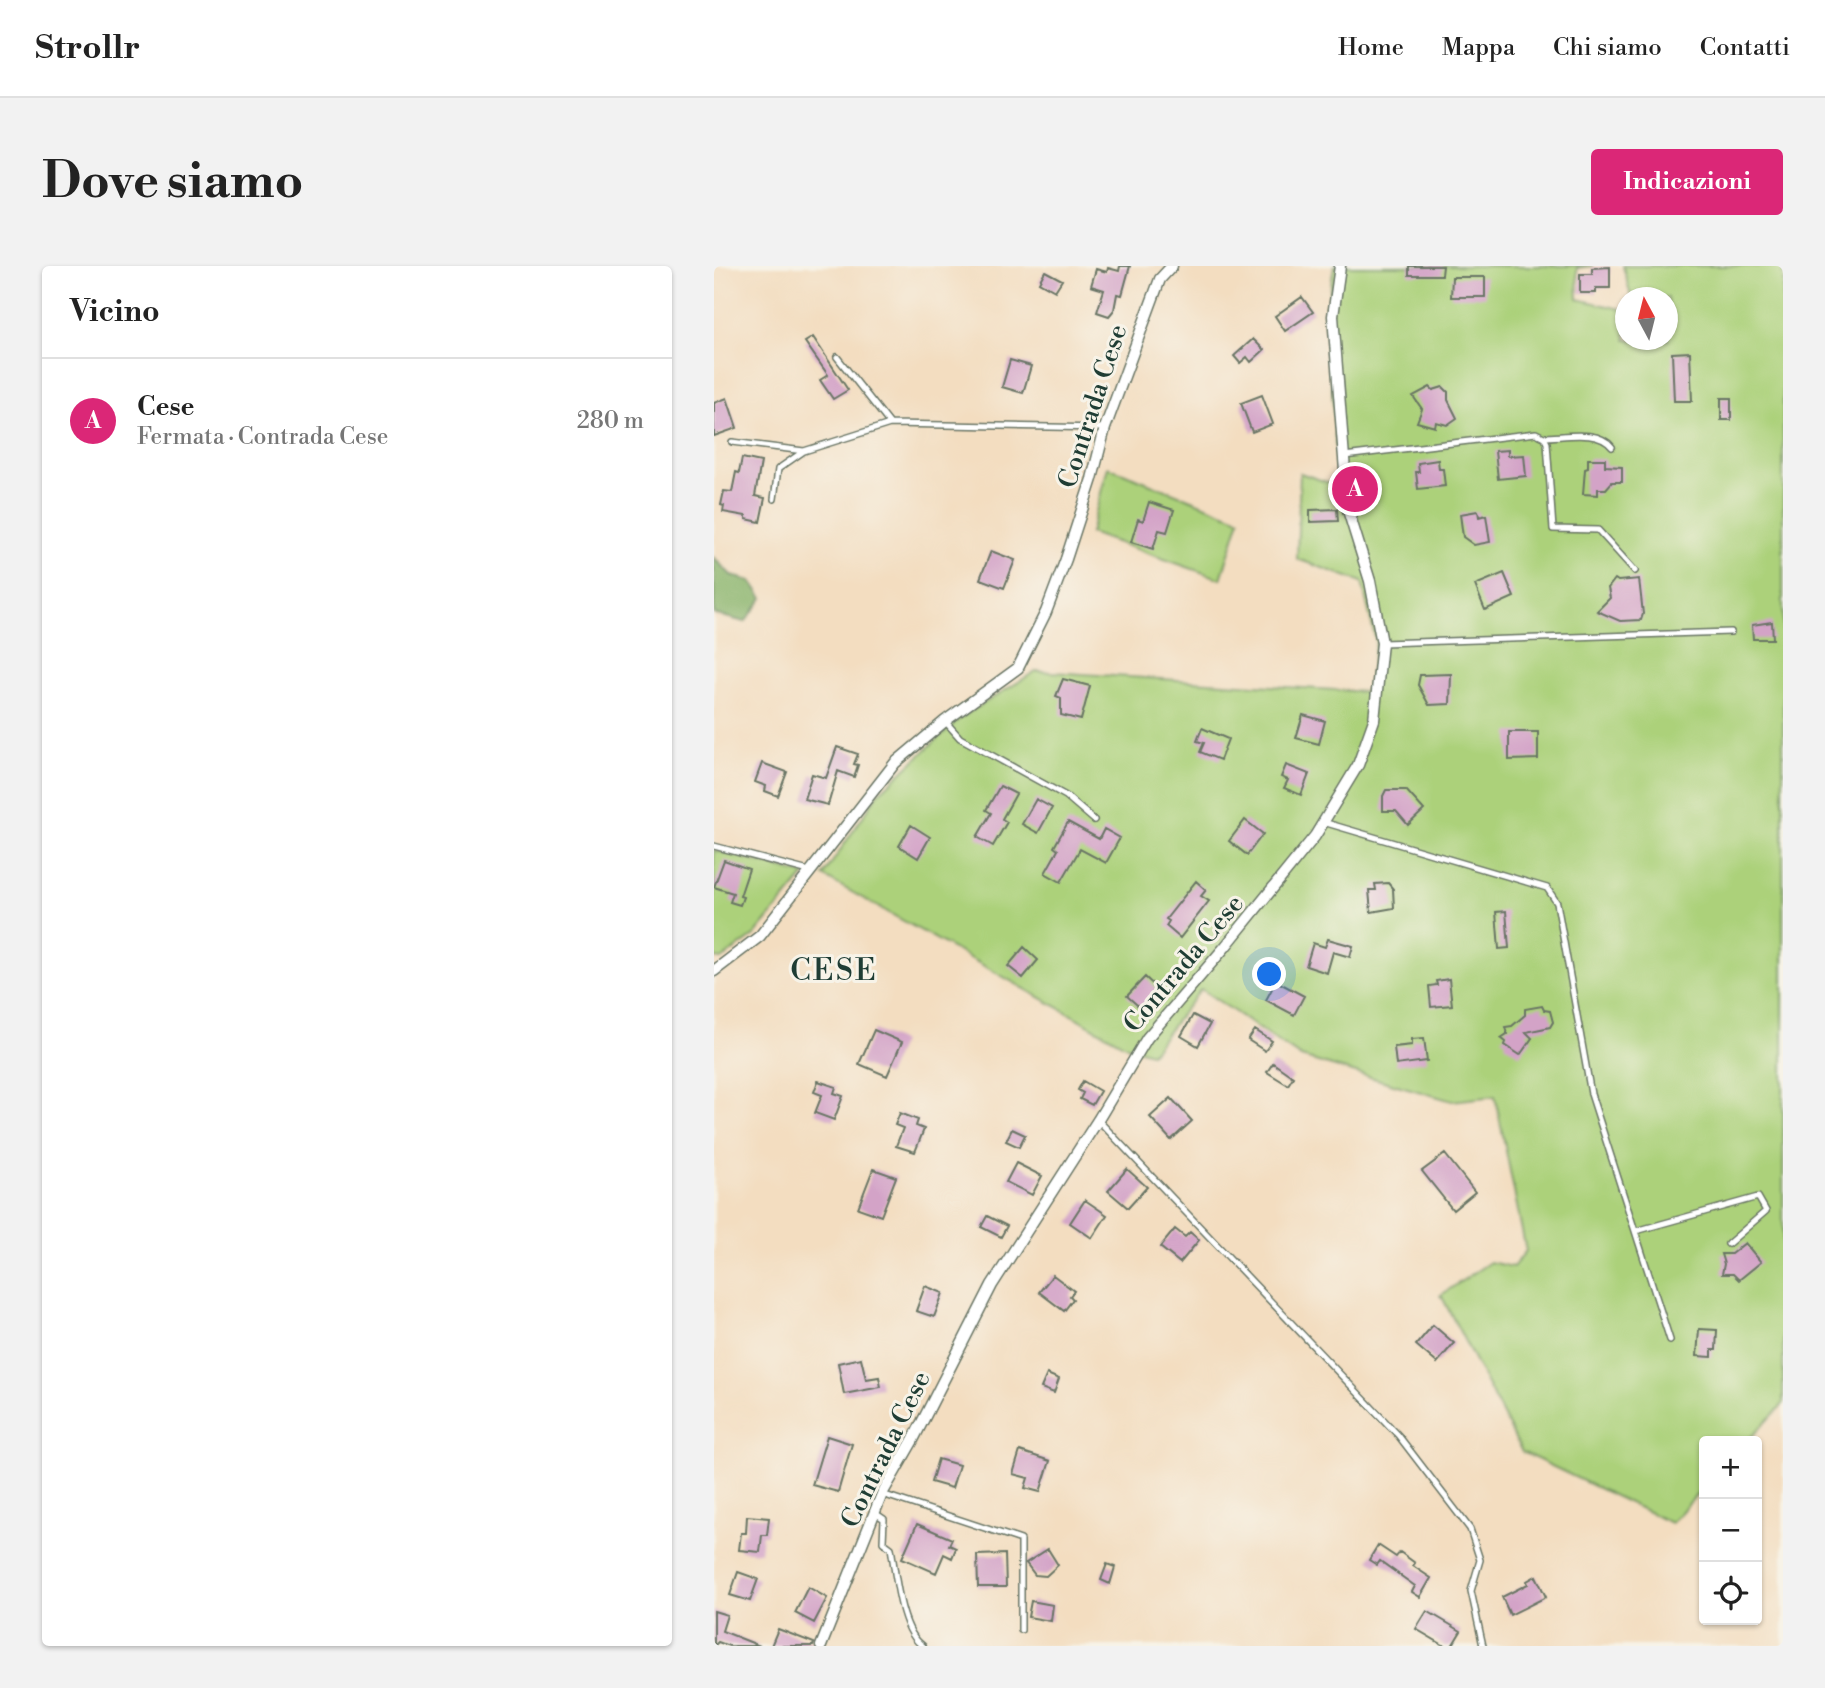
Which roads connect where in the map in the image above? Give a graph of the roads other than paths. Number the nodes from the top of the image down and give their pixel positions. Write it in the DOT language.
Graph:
graph roads {
  1 [pos="1172,266"];
  2 [pos="1340,266"];
  3 [pos="837,357"];
  4 [pos="890,424"];
  5 [pos="1105,428"];
  6 [pos="1544,437"];
  7 [pos="732,442"];
  8 [pos="1612,447"];
  9 [pos="804,451"];
  10 [pos="1344,456"];
  11 [pos="774,499"];
  12 [pos="1635,571"];
  13 [pos="1731,632"];
  14 [pos="1382,643"];
  15 [pos="945,721"];
  16 [pos="1094,820"];
  17 [pos="1323,822"];
  18 [pos="714,846"];
  19 [pos="812,872"];
  20 [pos="714,971"];
  21 [pos="1098,1120"];
  22 [pos="1636,1231"];
  23 [pos="1728,1244"];
  24 [pos="1670,1340"];
  25 [pos="882,1494"];
  26 [pos="875,1513"];
  27 [pos="1021,1630"];
  28 [pos="821,1646"];
  29 [pos="923,1646"];
  30 [pos="1483,1646"];
  1 -- 5 [label="street, Contrada Cese"];
  2 -- 10 [label="street, Contrada Cese"];
  3 -- 4 [label="lane"];
  4 -- 5 [label="lane"];
  4 -- 9 [label="lane"];
  5 -- 15 [label="street, Contrada Cese"];
  6 -- 8 [label="lane"];
  6 -- 10 [label="lane"];
  6 -- 12 [label="lane"];
  7 -- 9 [label="lane"];
  9 -- 11 [label="lane"];
  10 -- 14 [label="street, Contrada Cese"];
  13 -- 14 [label="lane"];
  14 -- 17 [label="street, Contrada Cese"];
  15 -- 16 [label="lane"];
  15 -- 19 [label="street, Contrada Cese"];
  17 -- 21 [label="street, Contrada Cese"];
  17 -- 22 [label="lane"];
  18 -- 19 [label="lane"];
  19 -- 20 [label="street, Contrada Cese"];
  21 -- 25 [label="street, Contrada Cese"];
  21 -- 30 [label="lane"];
  22 -- 23 [label="lane"];
  22 -- 24 [label="lane"];
  25 -- 26 [label="street, Contrada Cese"];
  25 -- 27 [label="lane"];
  26 -- 28 [label="street, Contrada Cese"];
  26 -- 29 [label="lane"];
}
